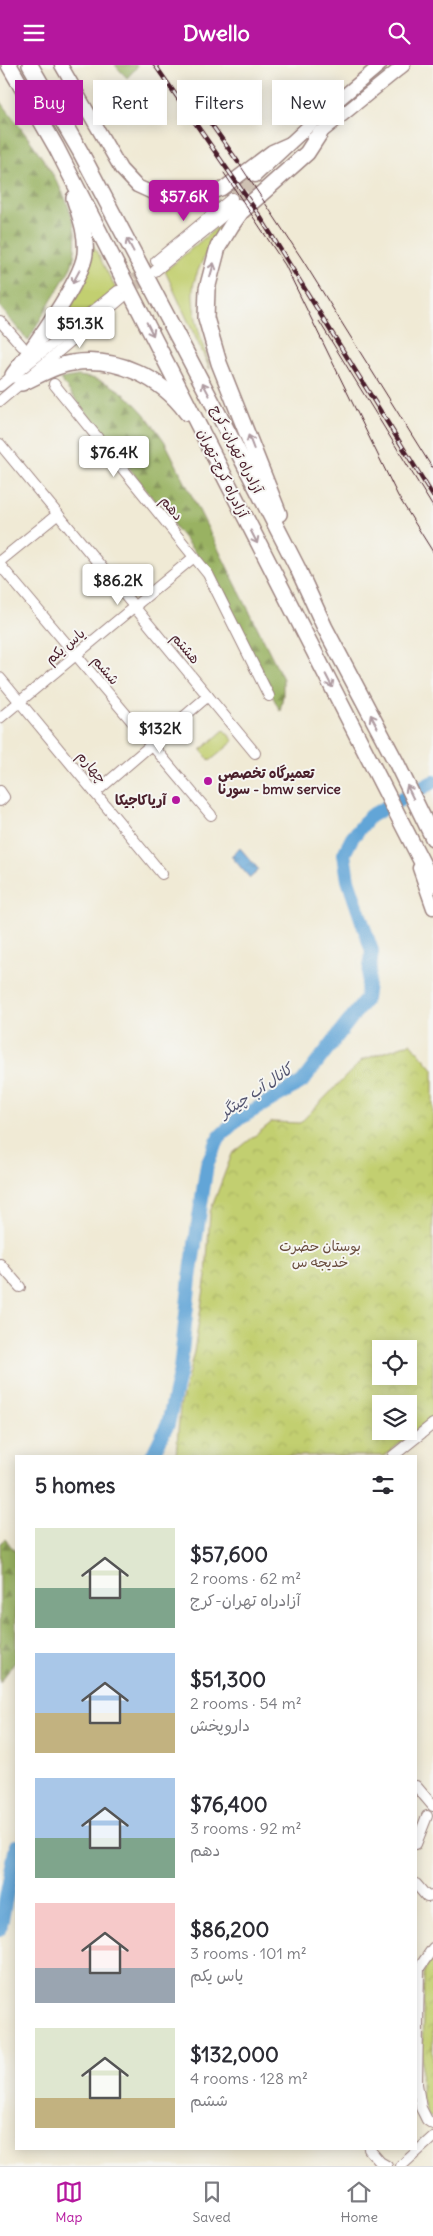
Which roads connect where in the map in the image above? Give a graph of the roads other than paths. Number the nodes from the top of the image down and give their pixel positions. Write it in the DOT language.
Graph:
graph roads {
  1 [pos="9,65"];
  2 [pos="30,65"];
  3 [pos="61,65"];
  4 [pos="380,65"];
  5 [pos="404,65"];
  6 [pos="320,133"];
  7 [pos="290,143"];
  8 [pos="56,147"];
  9 [pos="235,201"];
  10 [pos="153,268"];
  11 [pos="120,294"];
  12 [pos="0,321"];
  13 [pos="22,346"];
  14 [pos="18,379"];
  15 [pos="54,384"];
  16 [pos="0,386"];
  17 [pos="0,401"];
  18 [pos="0,444"];
  19 [pos="210,446"];
  20 [pos="58,513"];
  21 [pos="194,557"];
  22 [pos="0,563"];
  23 [pos="298,569"];
  24 [pos="134,606"];
  25 [pos="76,655"];
  26 [pos="0,677"];
  27 [pos="208,696"];
  28 [pos="269,696"];
  29 [pos="19,701"];
  30 [pos="0,718"];
  31 [pos="151,745"];
  32 [pos="255,753"];
  33 [pos="0,791"];
  34 [pos="95,793"];
  35 [pos="0,801"];
  36 [pos="211,815"];
  37 [pos="403,826"];
  38 [pos="433,838"];
  39 [pos="162,874"];
  40 [pos="433,884"];
  41 [pos="433,908"];
  42 [pos="0,1264"];
  43 [pos="20,1287"];
  44 [pos="433,1424"];
  45 [pos="394,1455"];
  46 [pos="417,1787"];
  47 [pos="433,1806"];
  48 [pos="430,1815"];
  49 [pos="417,1820"];
  50 [pos="417,1841"];
  51 [pos="417,1885"];
  52 [pos="433,1896"];
  53 [pos="433,1948"];
  54 [pos="418,1967"];
  55 [pos="418,1981"];
  56 [pos="417,2017"];
  57 [pos="417,2084"];
  58 [pos="433,2125"];
  59 [pos="433,2137"];
  60 [pos="417,2148"];
  61 [pos="370,2150"];
  62 [pos="415,2150"];
  63 [pos="403,2165"];
  64 [pos="387,2166"];
  1 -- 8 [label="highway, آزادراه کرج-تهران"];
  23 -- 2 [label="highway, آزادراه تهران-کرج, one-way"];
  3 -- 7 [label="main road"];
  4 -- 7 [label="main road"];
  5 -- 6 [label="main road"];
  6 -- 7 [label="main road"];
  23 -- 6 [label="highway, one-way"];
  8 -- 14 [label="highway, one-way"];
  8 -- 19 [label="highway, آزادراه کرج-تهران, one-way"];
  9 -- 10 [label="street"];
  11 -- 14 [label="street"];
  12 -- 13 [label="street"];
  14 -- 16 [label="street"];
  14 -- 17 [label="street"];
  14 -- 19 [label="highway"];
  15 -- 21 [label="street, دهم"];
  18 -- 20 [label="street, هشتم"];
  19 -- 37 [label="highway, آزادراه کرج-تهران, one-way"];
  20 -- 22 [label="street"];
  20 -- 24 [label="street, هشتم"];
  21 -- 24 [label="street, یاس یکم"];
  21 -- 28 [label="street, دهم"];
  22 -- 25 [label="street, ششم"];
  38 -- 23 [label="highway, آزادراه تهران-کرج, one-way"];
  24 -- 25 [label="street, یاس یکم"];
  24 -- 27 [label="street, هشتم"];
  25 -- 29 [label="street, یاس یکم"];
  25 -- 31 [label="street, ششم"];
  26 -- 29 [label="street, چهارم"];
  27 -- 31 [label="street"];
  27 -- 32 [label="street, هشتم"];
  29 -- 30 [label="street, یاس یکم"];
  29 -- 34 [label="street, چهارم"];
  31 -- 34 [label="street"];
  31 -- 36 [label="street, ششم"];
  33 -- 35 [label="street"];
  34 -- 39 [label="street, چهارم"];
  37 -- 40 [label="highway, آزادراه کرج-تهران"];
  37 -- 41 [label="main road"];
  42 -- 43 [label="street"];
  44 -- 45 [label="street"];
  46 -- 47 [label="street"];
  48 -- 49 [label="street"];
  48 -- 50 [label="street"];
  51 -- 52 [label="street"];
  53 -- 54 [label="street"];
  54 -- 55 [label="street"];
  55 -- 56 [label="street"];
  56 -- 57 [label="street"];
  57 -- 58 [label="street"];
  58 -- 60 [label="street"];
  59 -- 63 [label="street"];
  61 -- 64 [label="street"];
  62 -- 63 [label="street"];
}
